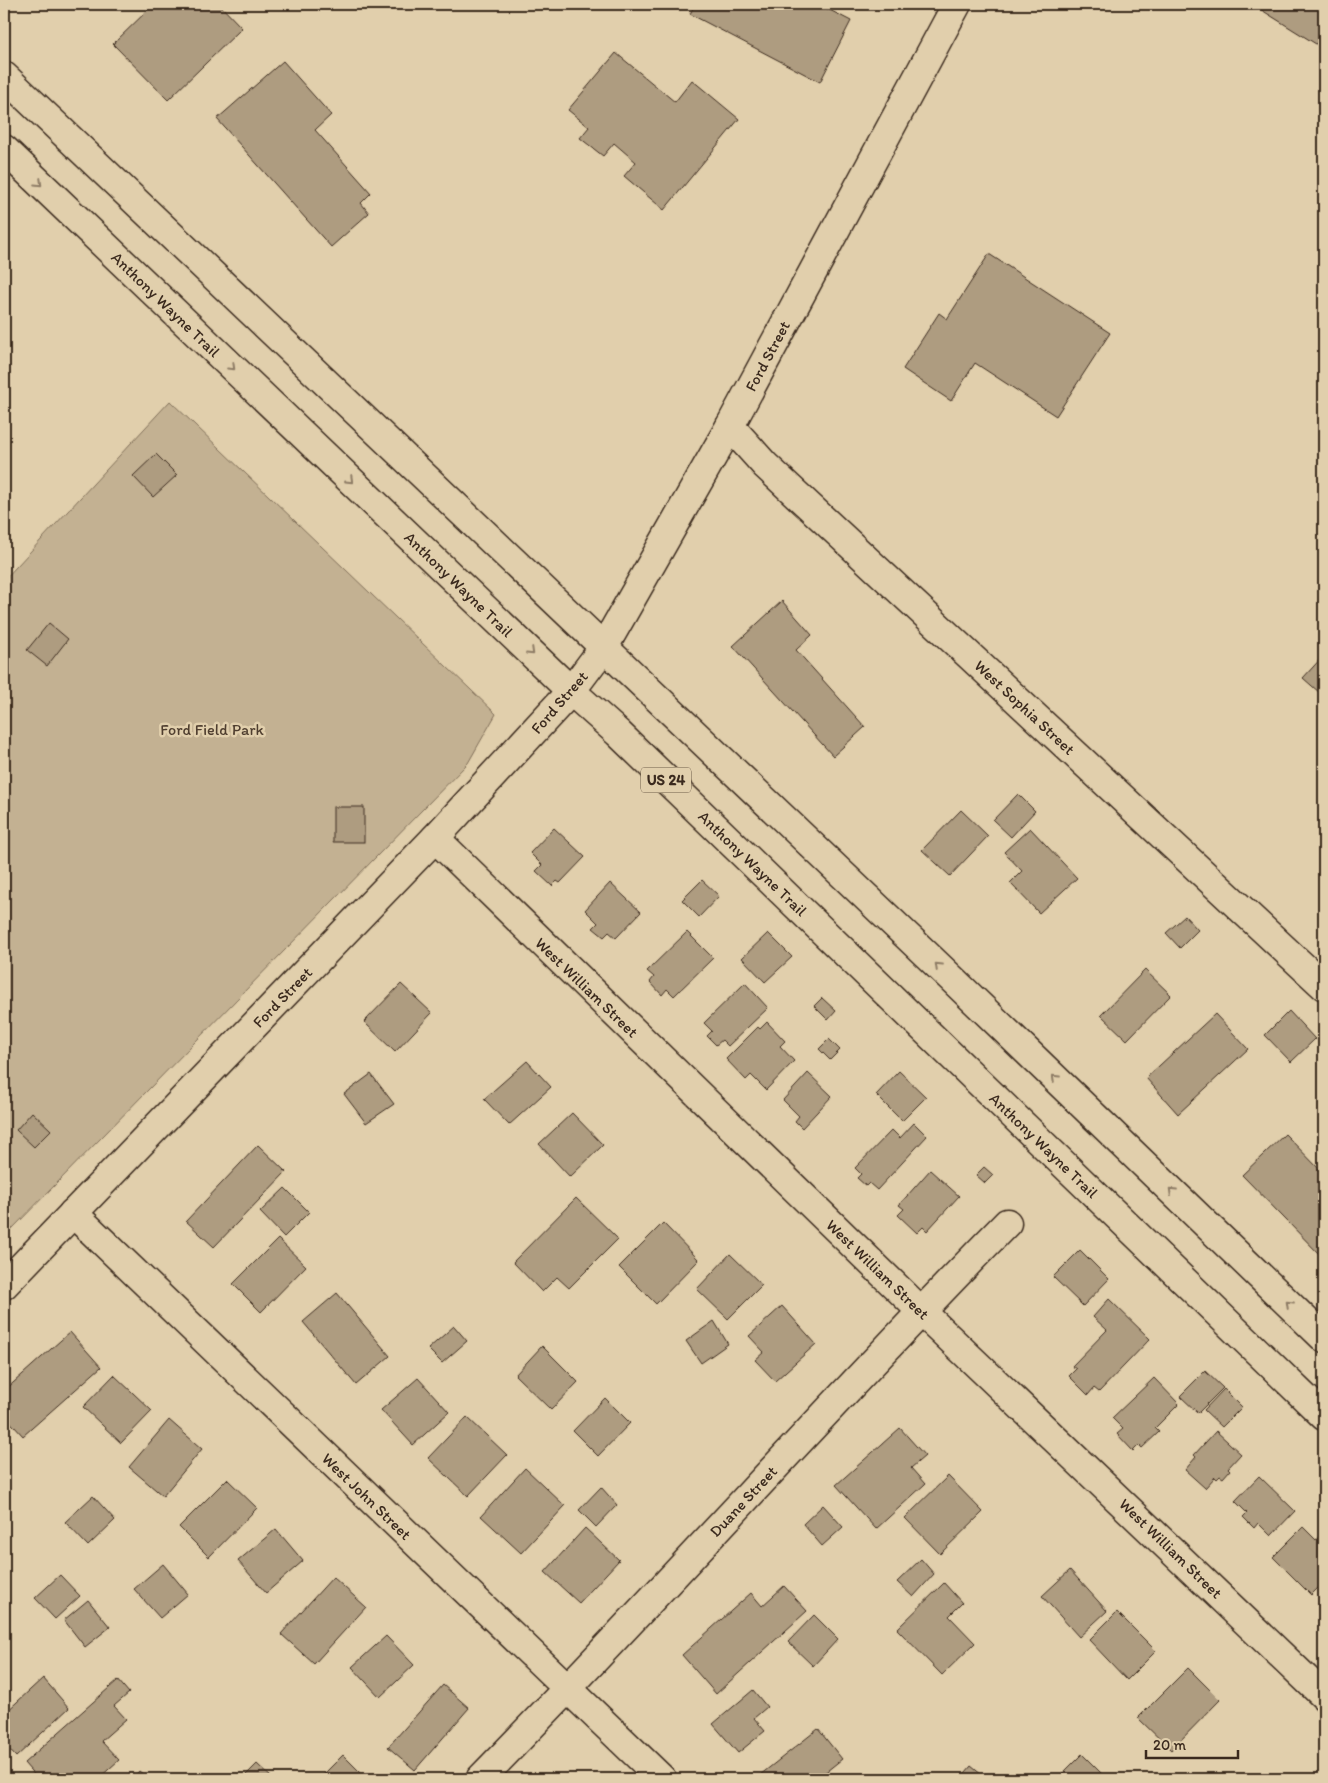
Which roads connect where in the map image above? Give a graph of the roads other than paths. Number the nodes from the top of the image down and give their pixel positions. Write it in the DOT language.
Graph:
graph roads {
  1 [pos="957,4"];
  2 [pos="4,76"];
  3 [pos="4,149"];
  4 [pos="730,426"];
  5 [pos="604,647"];
  6 [pos="571,691"];
  7 [pos="435,838"];
  8 [pos="1324,986"];
  9 [pos="72,1213"];
  10 [pos="1007,1223"];
  11 [pos="4,1284"];
  12 [pos="921,1311"];
  13 [pos="1324,1338"];
  14 [pos="1324,1416"];
  15 [pos="569,1689"];
  16 [pos="1324,1696"];
  17 [pos="480,1779"];
  18 [pos="662,1779"];
  1 -- 4 [label="main road, Ford Street"];
  2 -- 5 [label="main road"];
  3 -- 6 [label="main road, Anthony Wayne Trail / US 24, one-way"];
  4 -- 5 [label="main road, Ford Street"];
  4 -- 8 [label="main road, West Sophia Street"];
  5 -- 6 [label="main road, Ford Street"];
  13 -- 5 [label="main road, one-way"];
  6 -- 7 [label="main road, Ford Street"];
  6 -- 14 [label="main road, Anthony Wayne Trail / US 24"];
  7 -- 9 [label="main road, Ford Street"];
  7 -- 12 [label="main road, West William Street"];
  9 -- 11 [label="main road, Ford Street"];
  9 -- 15 [label="main road, West John Street"];
  10 -- 12 [label="main road, Duane Street"];
  12 -- 15 [label="main road, Duane Street"];
  12 -- 16 [label="main road, West William Street"];
  15 -- 17 [label="main road, Duane Street"];
  15 -- 18 [label="main road, West John Street"];
}
